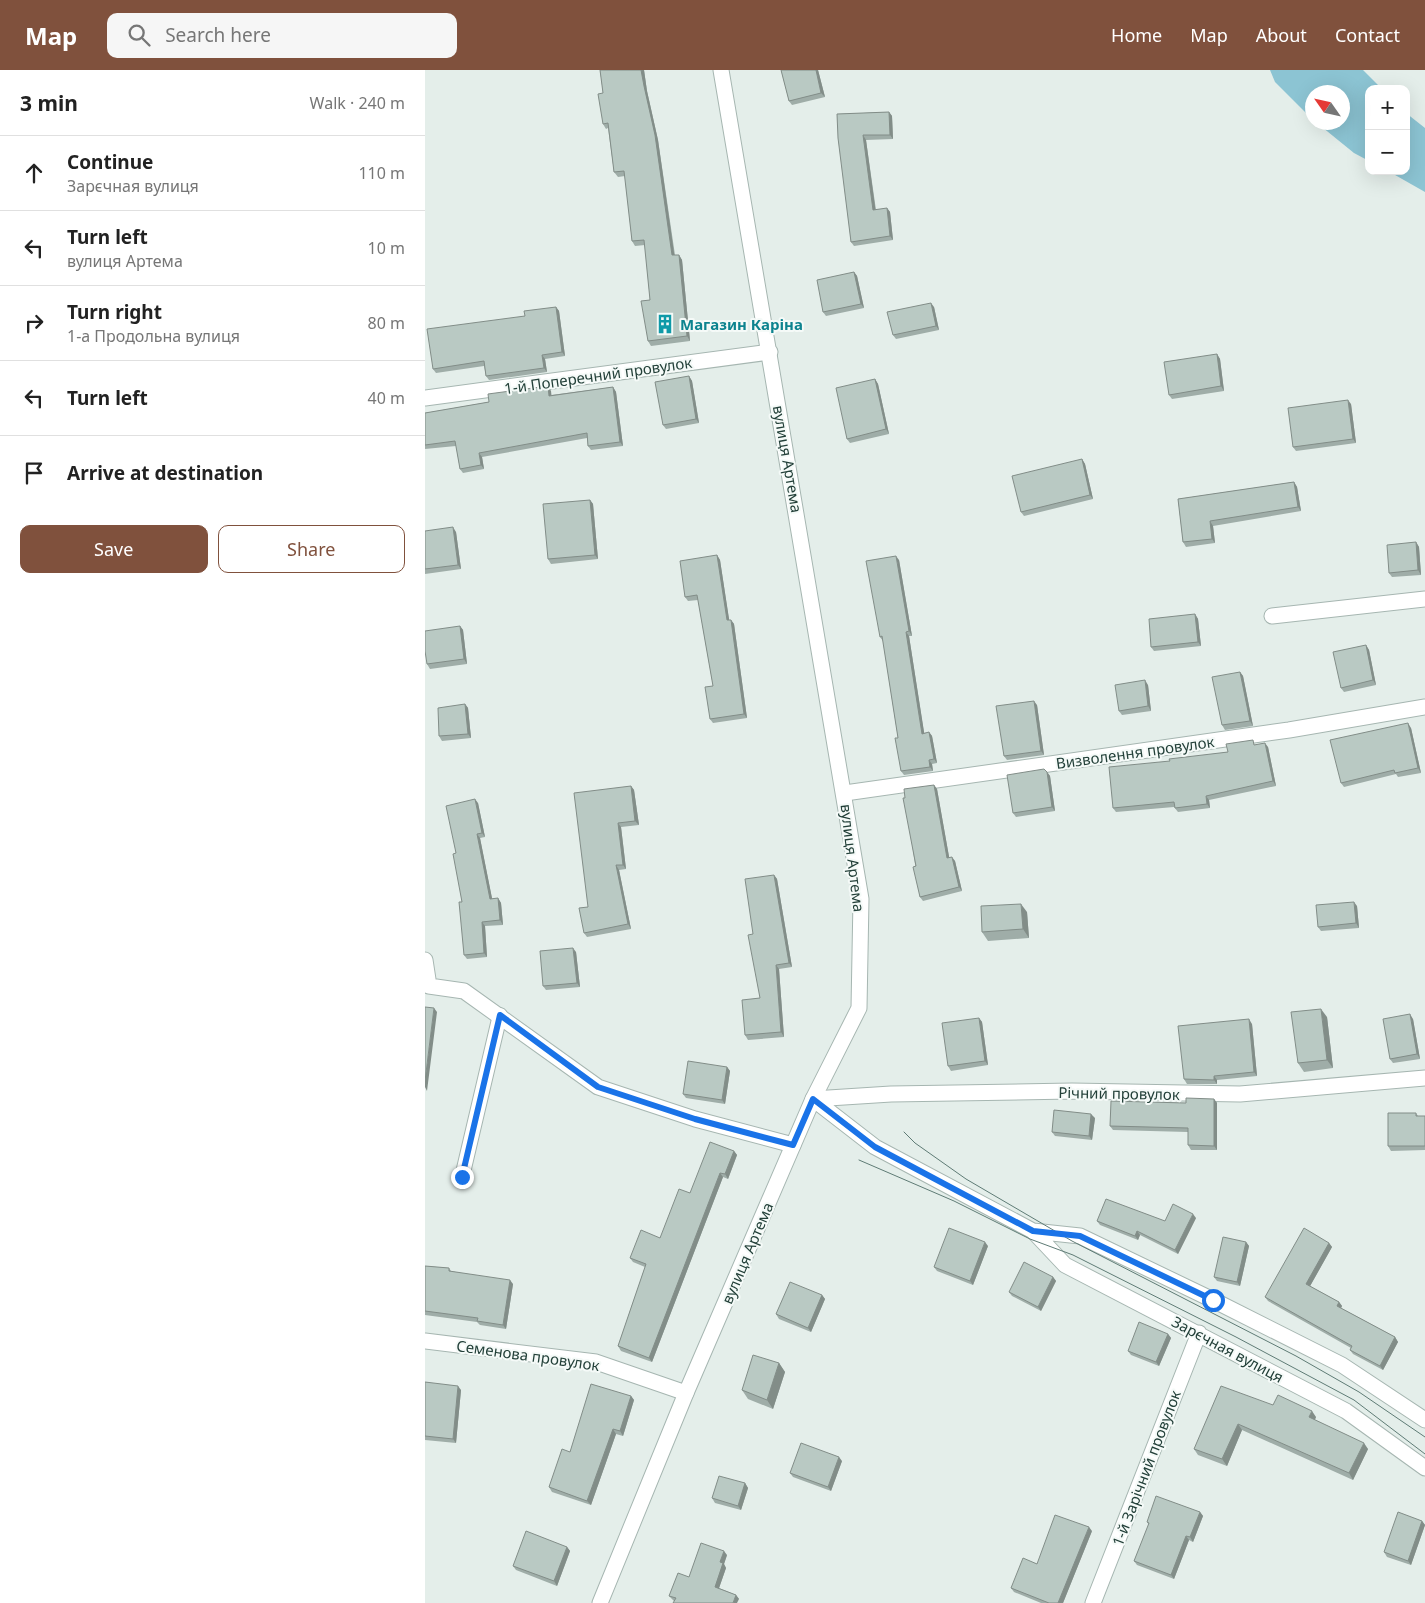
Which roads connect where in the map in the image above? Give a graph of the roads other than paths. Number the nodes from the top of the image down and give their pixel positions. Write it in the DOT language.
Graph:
graph roads {
  1 [pos="721,70"];
  2 [pos="770,352"];
  3 [pos="425,398"];
  4 [pos="1425,599"];
  5 [pos="1272,616"];
  6 [pos="1425,707"];
  7 [pos="845,793"];
  8 [pos="425,960"];
  9 [pos="427,986"];
  10 [pos="500,1015"];
  11 [pos="1425,1078"];
  12 [pos="813,1099"];
  13 [pos="793,1145"];
  14 [pos="462,1177"];
  15 [pos="1033,1231"];
  16 [pos="1199,1333"];
  17 [pos="425,1341"];
  18 [pos="686,1393"];
  19 [pos="1425,1420"];
  20 [pos="1425,1468"];
  21 [pos="600,1603"];
  22 [pos="1093,1603"];
  1 -- 2 [label="street, вулиця Артема"];
  2 -- 3 [label="street, 1-й Поперечний провулок"];
  2 -- 7 [label="street, вулиця Артема"];
  4 -- 5 [label="street"];
  6 -- 7 [label="street, Визволення провулок"];
  7 -- 12 [label="street, вулиця Артема"];
  8 -- 9 [label="street"];
  9 -- 10 [label="street"];
  10 -- 13 [label="street"];
  10 -- 14 [label="lane"];
  11 -- 12 [label="street, Річний провулок"];
  12 -- 13 [label="street, вулиця Артема"];
  12 -- 15 [label="street, Зарєчная вулиця"];
  13 -- 18 [label="street, вулиця Артема"];
  15 -- 16 [label="street, Зарєчная вулиця"];
  15 -- 19 [label="street, Зарєчная вулиця"];
  16 -- 20 [label="street, Зарєчная вулиця"];
  16 -- 22 [label="street, 1-й Зарічний провулок"];
  17 -- 18 [label="street, Семенова провулок"];
  18 -- 21 [label="street, вулиця Артема"];
}
